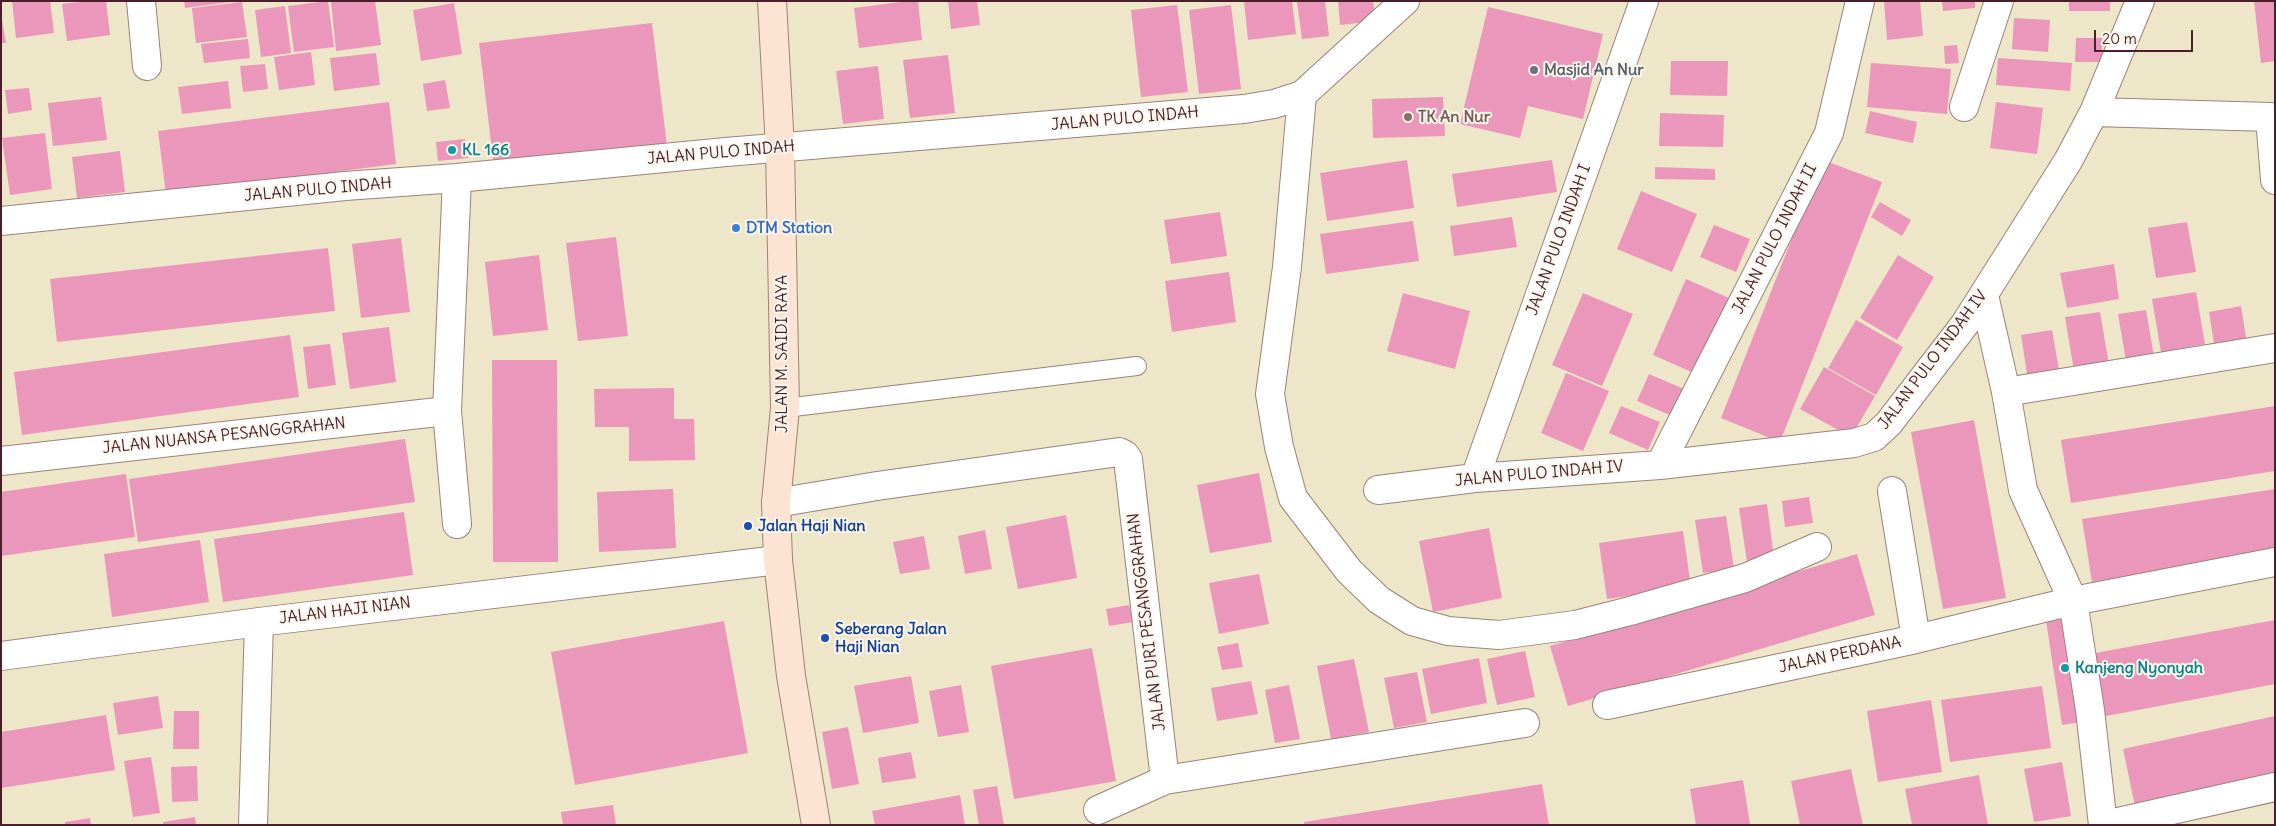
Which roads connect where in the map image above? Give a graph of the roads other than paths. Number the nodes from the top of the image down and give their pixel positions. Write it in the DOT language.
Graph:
graph roads {
  1 [pos="141,1"];
  2 [pos="772,1"];
  3 [pos="1405,1"];
  4 [pos="1644,1"];
  5 [pos="1860,1"];
  6 [pos="1999,1"];
  7 [pos="2140,1"];
  8 [pos="147,66"];
  9 [pos="1302,95"];
  10 [pos="1964,107"];
  11 [pos="2094,112"];
  12 [pos="780,148"];
  13 [pos="457,178"];
  14 [pos="2275,180"];
  15 [pos="1,221"];
  16 [pos="1984,295"];
  17 [pos="2275,348"];
  18 [pos="1137,366"];
  19 [pos="2006,392"];
  20 [pos="785,408"];
  21 [pos="447,411"];
  22 [pos="1,461"];
  23 [pos="1660,465"];
  24 [pos="1475,478"];
  25 [pos="1378,490"];
  26 [pos="1892,491"];
  27 [pos="776,503"];
  28 [pos="457,524"];
  29 [pos="1817,547"];
  30 [pos="778,560"];
  31 [pos="2275,562"];
  32 [pos="2073,601"];
  33 [pos="259,622"];
  34 [pos="1916,638"];
  35 [pos="1,656"];
  36 [pos="1607,705"];
  37 [pos="1525,723"];
  38 [pos="1165,780"];
  39 [pos="2275,787"];
  40 [pos="1098,810"];
  41 [pos="253,825"];
  42 [pos="816,825"];
  43 [pos="2104,825"];
  1 -- 8 [label="street"];
  2 -- 12 [label="street, JALAN M. SAIDI RAYA"];
  3 -- 9 [label="street, JALAN PULO INDAH"];
  4 -- 24 [label="street, JALAN PULO INDAH I"];
  5 -- 23 [label="street, JALAN PULO INDAH II"];
  6 -- 10 [label="street"];
  7 -- 11 [label="street, JALAN PULO INDAH IV"];
  9 -- 12 [label="street, JALAN PULO INDAH"];
  9 -- 29 [label="street"];
  11 -- 14 [label="street"];
  11 -- 16 [label="street, JALAN PULO INDAH IV"];
  12 -- 13 [label="street, JALAN PULO INDAH"];
  12 -- 20 [label="street, JALAN M. SAIDI RAYA"];
  13 -- 15 [label="street, JALAN PULO INDAH"];
  13 -- 21 [label="street"];
  16 -- 19 [label="street"];
  16 -- 23 [label="street, JALAN PULO INDAH IV"];
  17 -- 19 [label="street"];
  18 -- 20 [label="lane"];
  19 -- 32 [label="street"];
  20 -- 27 [label="street, JALAN M. SAIDI RAYA"];
  21 -- 22 [label="street, JALAN NUANSA PESANGGRAHAN"];
  21 -- 28 [label="street"];
  23 -- 24 [label="street, JALAN PULO INDAH IV"];
  24 -- 25 [label="street, JALAN PULO INDAH IV"];
  26 -- 34 [label="street"];
  27 -- 30 [label="street, JALAN M. SAIDI RAYA"];
  27 -- 38 [label="street, JALAN PURI PESANGGRAHAN"];
  30 -- 33 [label="street, JALAN HAJI NIAN"];
  30 -- 42 [label="street, JALAN M. SAIDI RAYA"];
  31 -- 32 [label="street, JALAN PERDANA"];
  32 -- 34 [label="street, JALAN PERDANA"];
  32 -- 43 [label="street"];
  33 -- 35 [label="street, JALAN HAJI NIAN"];
  33 -- 41 [label="street"];
  34 -- 36 [label="street, JALAN PERDANA"];
  37 -- 38 [label="street"];
  38 -- 40 [label="street"];
  39 -- 43 [label="street"];
}
